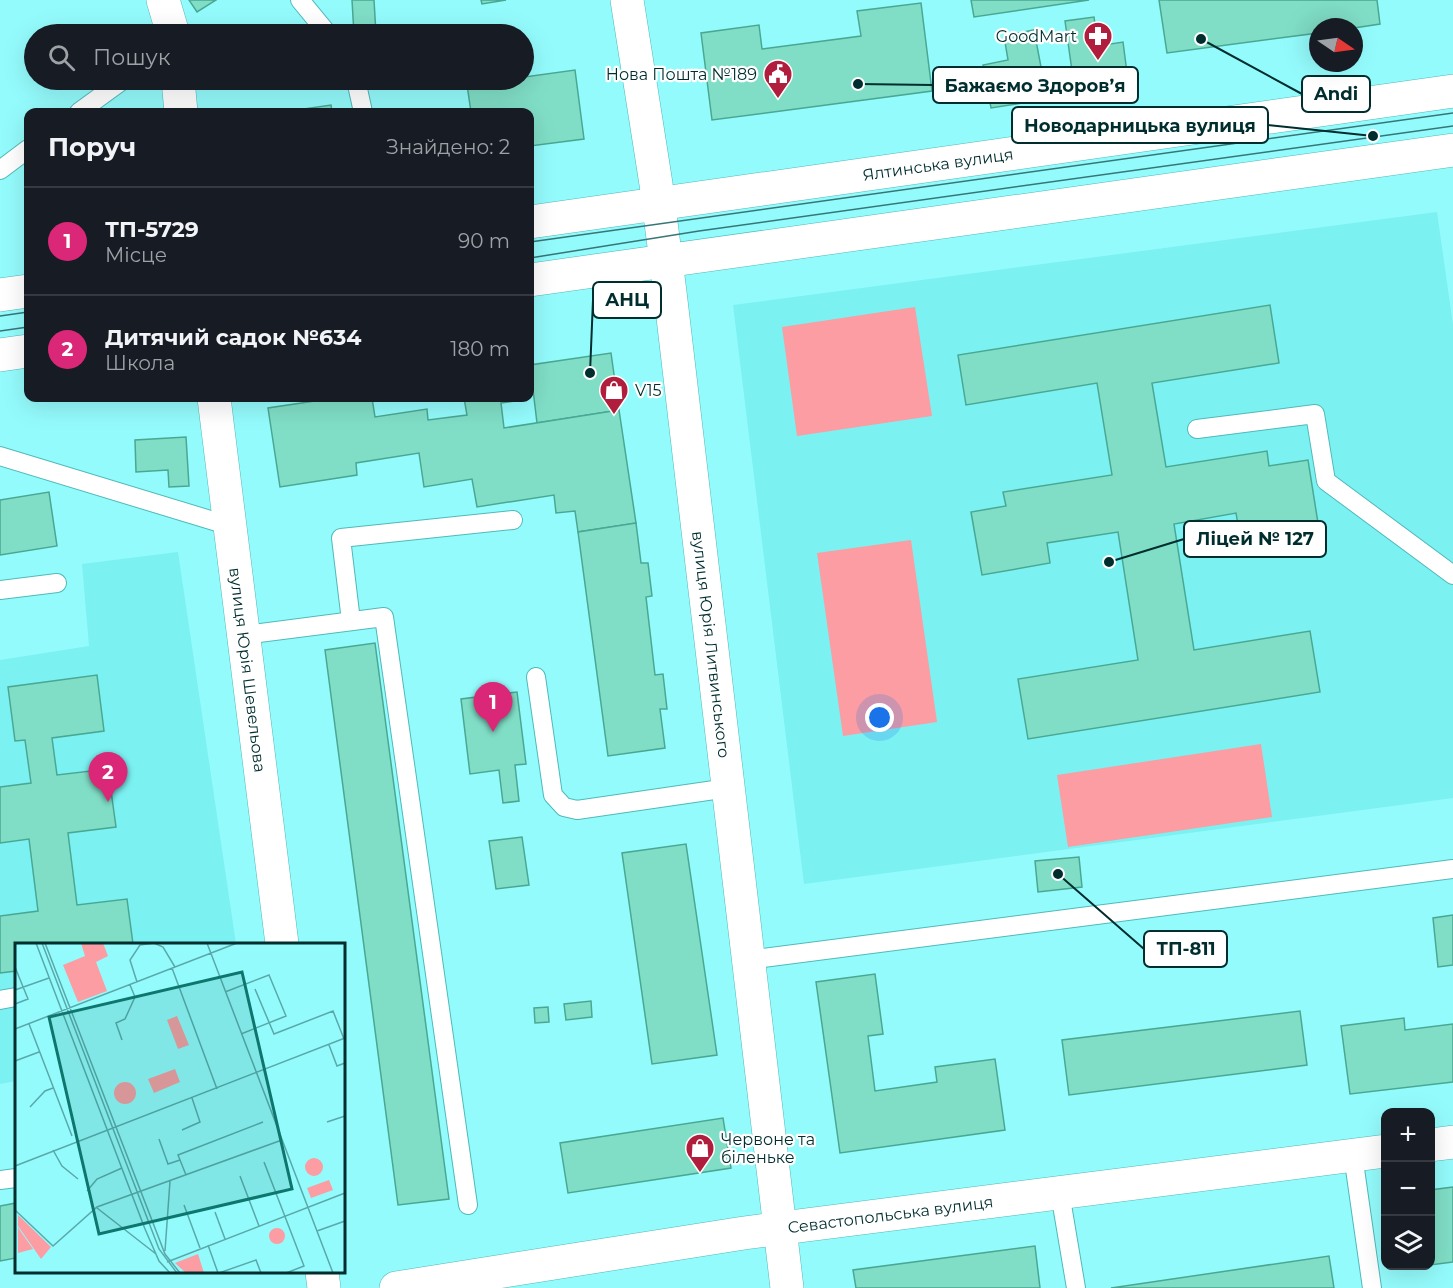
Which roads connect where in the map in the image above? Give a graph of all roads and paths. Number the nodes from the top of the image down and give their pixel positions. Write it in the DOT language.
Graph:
graph roads {
  1 [pos="300,0"];
  2 [pos="627,0"];
  3 [pos="320,24"];
  4 [pos="109,90"];
  5 [pos="179,90"];
  6 [pos="358,90"];
  7 [pos="1453,91"];
  8 [pos="84,108"];
  9 [pos="181,108"];
  10 [pos="362,108"];
  11 [pos="1453,150"];
  12 [pos="24,152"];
  13 [pos="0,170"];
  14 [pos="659,205"];
  15 [pos="534,221"];
  16 [pos="666,260"];
  17 [pos="534,279"];
  18 [pos="24,292"];
  19 [pos="0,295"];
  20 [pos="24,352"];
  21 [pos="0,355"];
  22 [pos="214,402"];
  23 [pos="1197,429"];
  24 [pos="0,456"];
  25 [pos="513,520"];
  26 [pos="230,526"];
  27 [pos="1453,575"];
  28 [pos="57,583"];
  29 [pos="0,590"];
  30 [pos="351,621"];
  31 [pos="244,635"];
  32 [pos="536,677"];
  33 [pos="728,788"];
  34 [pos="1453,869"];
  35 [pos="282,943"];
  36 [pos="747,960"];
  37 [pos="15,997"];
  38 [pos="0,1000"];
  39 [pos="1453,1142"];
  40 [pos="1435,1144"];
  41 [pos="1381,1152"];
  42 [pos="1353,1155"];
  43 [pos="15,1178"];
  44 [pos="0,1180"];
  45 [pos="1060,1193"];
  46 [pos="468,1205"];
  47 [pos="779,1229"];
  48 [pos="322,1273"];
  49 [pos="324,1288"];
  50 [pos="396,1288"];
  51 [pos="787,1288"];
  52 [pos="1076,1288"];
  53 [pos="1372,1288"];
  1 -- 3 [label="lane"];
  2 -- 14 [label="street, вулиця Юрія Литвинського"];
  4 -- 8 [label="lane"];
  5 -- 9 [label="street"];
  6 -- 10 [label="lane"];
  7 -- 14 [label="street, Ялтинська вулиця"];
  11 -- 16 [label="street"];
  12 -- 13 [label="lane"];
  14 -- 15 [label="street, Ялтинська вулиця"];
  14 -- 16 [label="street, вулиця Юрія Литвинського"];
  16 -- 17 [label="street"];
  16 -- 33 [label="street, вулиця Юрія Литвинського"];
  18 -- 19 [label="street"];
  20 -- 21 [label="street"];
  22 -- 26 [label="street, вулиця Юрія Шевельова"];
  23 -- 27 [label="lane"];
  24 -- 26 [label="lane"];
  25 -- 30 [label="lane"];
  26 -- 31 [label="street, вулиця Юрія Шевельова"];
  28 -- 29 [label="lane"];
  30 -- 31 [label="lane"];
  30 -- 46 [label="lane"];
  31 -- 35 [label="street, вулиця Юрія Шевельова"];
  32 -- 33 [label="lane"];
  33 -- 36 [label="street, вулиця Юрія Литвинського"];
  34 -- 36 [label="lane"];
  36 -- 47 [label="street, вулиця Юрія Литвинського"];
  37 -- 38 [label="lane"];
  39 -- 40 [label="street"];
  41 -- 42 [label="street, Севастопольська вулиця"];
  42 -- 45 [label="street, Севастопольська вулиця"];
  42 -- 53 [label="lane"];
  43 -- 44 [label="lane"];
  45 -- 47 [label="street, Севастопольська вулиця"];
  45 -- 52 [label="lane"];
  47 -- 50 [label="street, Севастопольська вулиця"];
  47 -- 51 [label="street, вулиця Юрія Литвинського"];
  48 -- 49 [label="street"];
}
